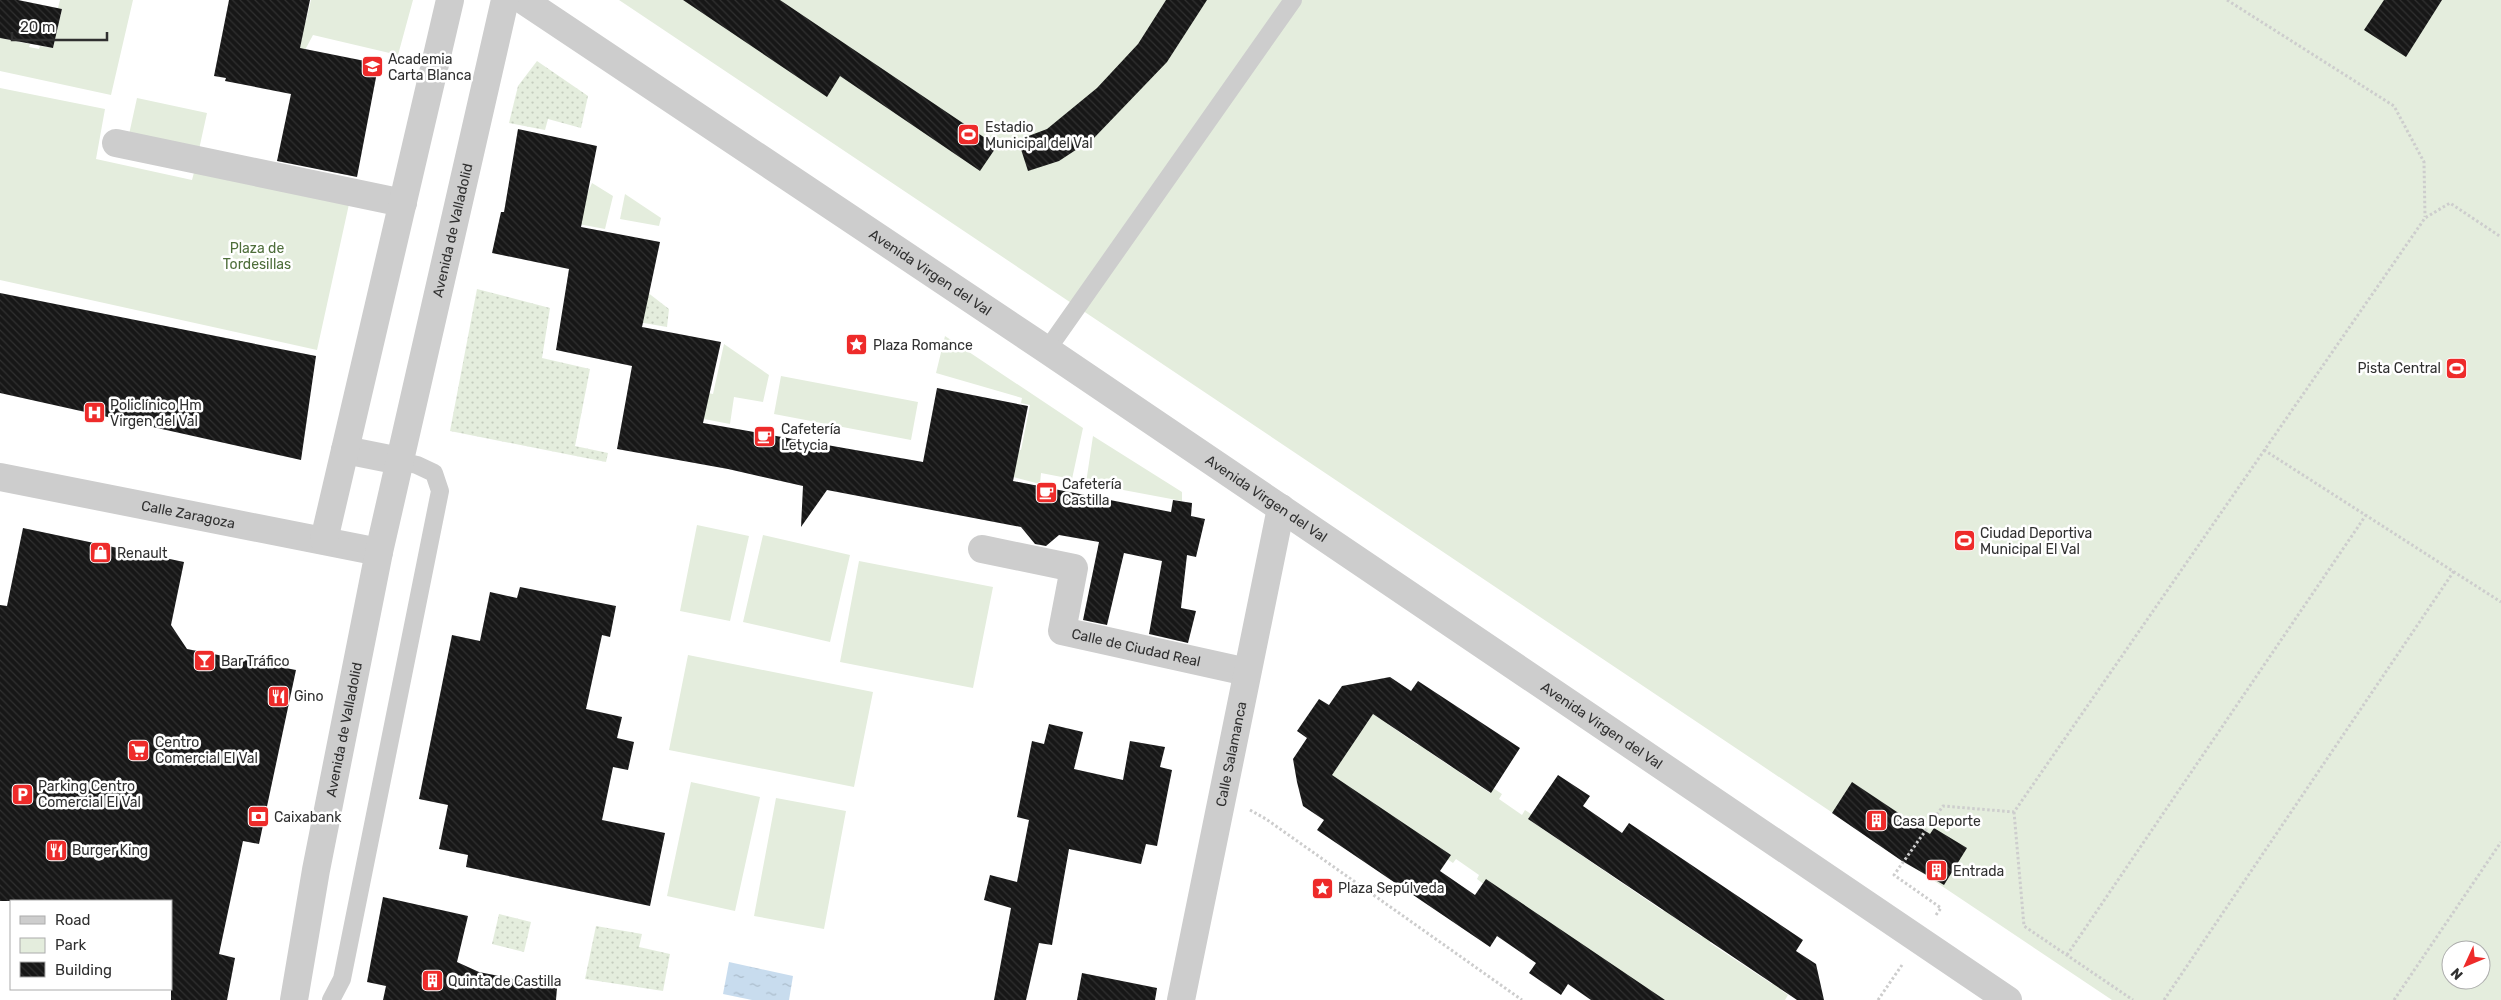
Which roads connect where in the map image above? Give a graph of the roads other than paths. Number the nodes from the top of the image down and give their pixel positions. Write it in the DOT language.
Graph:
graph roads {
  1 [pos="450,0"];
  2 [pos="505,0"];
  3 [pos="523,0"];
  4 [pos="1294,0"];
  5 [pos="116,143"];
  6 [pos="403,203"];
  7 [pos="1047,350"];
  8 [pos="345,450"];
  9 [pos="400,461"];
  10 [pos="0,477"];
  11 [pos="1281,508"];
  12 [pos="324,540"];
  13 [pos="982,549"];
  14 [pos="379,552"];
  15 [pos="1248,672"];
  16 [pos="294,1000"];
  17 [pos="331,1000"];
  18 [pos="1181,1000"];
  19 [pos="2008,1000"];
  1 -- 6 [label="street"];
  2 -- 9 [label="street, Avenida de Valladolid"];
  3 -- 7 [label="street, Avenida Virgen del Val"];
  4 -- 7 [label="lane"];
  5 -- 6 [label="street"];
  6 -- 8 [label="street"];
  7 -- 11 [label="street, Avenida Virgen del Val"];
  8 -- 9 [label="street"];
  8 -- 12 [label="street"];
  9 -- 14 [label="street, Avenida de Valladolid"];
  9 -- 17 [label="lane"];
  10 -- 12 [label="street, Calle Zaragoza"];
  11 -- 15 [label="street, Calle Salamanca"];
  11 -- 19 [label="street, Avenida Virgen del Val"];
  12 -- 14 [label="street, Calle Zaragoza"];
  13 -- 15 [label="street, Calle de Ciudad Real"];
  14 -- 16 [label="street, Avenida de Valladolid"];
  15 -- 18 [label="street, Calle Salamanca"];
}
